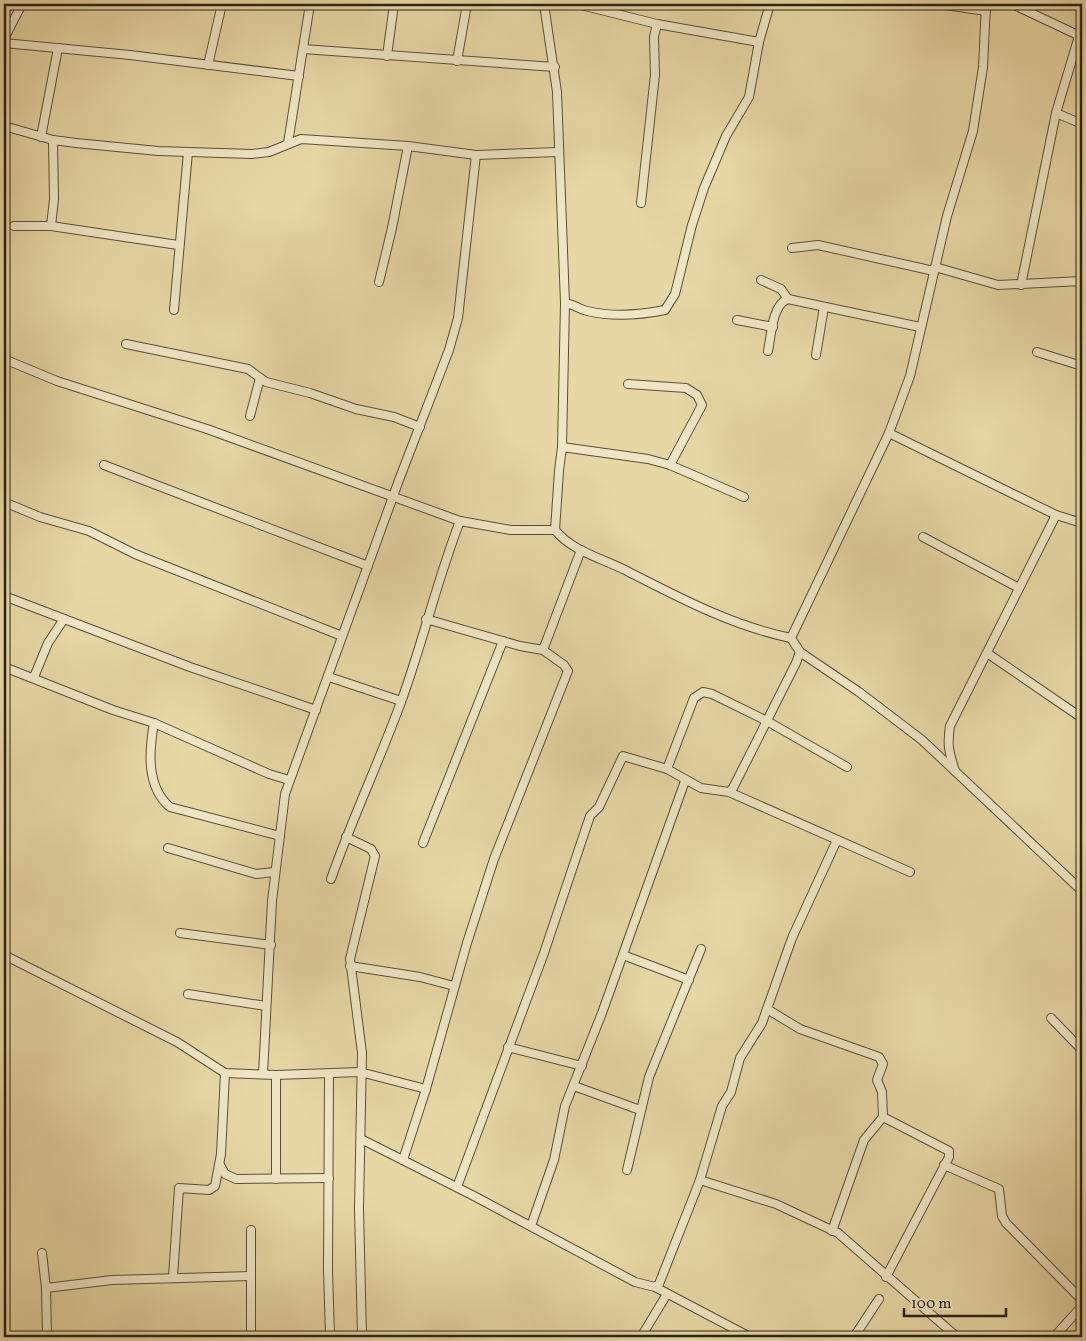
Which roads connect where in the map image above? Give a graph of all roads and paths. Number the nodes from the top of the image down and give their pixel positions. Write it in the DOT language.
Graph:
graph roads {
  1 [pos="22,4"];
  2 [pos="222,4"];
  3 [pos="310,4"];
  4 [pos="394,4"];
  5 [pos="467,4"];
  6 [pos="544,4"];
  7 [pos="577,4"];
  8 [pos="770,4"];
  9 [pos="939,4"];
  10 [pos="1012,4"];
  11 [pos="986,7"];
  12 [pos="657,24"];
  13 [pos="1081,36"];
  14 [pos="4,39"];
  15 [pos="759,42"];
  16 [pos="4,43"];
  17 [pos="58,48"];
  18 [pos="303,49"];
  19 [pos="388,56"];
  20 [pos="457,61"];
  21 [pos="208,65"];
  22 [pos="555,67"];
  23 [pos="299,76"];
  24 [pos="1056,113"];
  25 [pos="1082,124"];
  26 [pos="4,126"];
  27 [pos="41,137"];
  28 [pos="53,140"];
  29 [pos="288,143"];
  30 [pos="408,146"];
  31 [pos="188,152"];
  32 [pos="558,152"];
  33 [pos="476,155"];
  34 [pos="642,203"];
  35 [pos="14,226"];
  36 [pos="51,226"];
  37 [pos="178,245"];
  38 [pos="792,248"];
  39 [pos="934,269"];
  40 [pos="761,280"];
  41 [pos="1082,281"];
  42 [pos="379,282"];
  43 [pos="1021,285"];
  44 [pos="788,300"];
  45 [pos="565,303"];
  46 [pos="824,307"];
  47 [pos="174,310"];
  48 [pos="737,320"];
  49 [pos="773,327"];
  50 [pos="920,327"];
  51 [pos="126,344"];
  52 [pos="768,351"];
  53 [pos="1037,352"];
  54 [pos="816,355"];
  55 [pos="4,359"];
  56 [pos="1082,366"];
  57 [pos="260,378"];
  58 [pos="628,384"];
  59 [pos="250,416"];
  60 [pos="420,427"];
  61 [pos="889,433"];
  62 [pos="562,447"];
  63 [pos="104,465"];
  64 [pos="670,465"];
  65 [pos="394,496"];
  66 [pos="744,496"];
  67 [pos="4,502"];
  68 [pos="1056,515"];
  69 [pos="460,521"];
  70 [pos="1082,523"];
  71 [pos="556,530"];
  72 [pos="923,538"];
  73 [pos="581,550"];
  74 [pos="368,566"];
  75 [pos="1019,588"];
  76 [pos="4,596"];
  77 [pos="64,619"];
  78 [pos="426,619"];
  79 [pos="342,636"];
  80 [pos="792,638"];
  81 [pos="503,641"];
  82 [pos="543,650"];
  83 [pos="800,652"];
  84 [pos="987,653"];
  85 [pos="4,667"];
  86 [pos="34,677"];
  87 [pos="329,677"];
  88 [pos="401,702"];
  89 [pos="316,710"];
  90 [pos="1082,718"];
  91 [pos="767,721"];
  92 [pos="154,723"];
  93 [pos="847,766"];
  94 [pos="667,769"];
  95 [pos="956,774"];
  96 [pos="289,780"];
  97 [pos="686,781"];
  98 [pos="729,792"];
  99 [pos="280,836"];
  100 [pos="346,837"];
  101 [pos="837,840"];
  102 [pos="423,843"];
  103 [pos="168,848"];
  104 [pos="274,872"];
  105 [pos="910,872"];
  106 [pos="331,879"];
  107 [pos="1082,891"];
  108 [pos="180,932"];
  109 [pos="271,945"];
  110 [pos="701,949"];
  111 [pos="623,954"];
  112 [pos="4,955"];
  113 [pos="350,966"];
  114 [pos="688,980"];
  115 [pos="454,986"];
  116 [pos="188,994"];
  117 [pos="266,1006"];
  118 [pos="767,1009"];
  119 [pos="1051,1018"];
  120 [pos="508,1047"];
  121 [pos="1082,1050"];
  122 [pos="582,1066"];
  123 [pos="360,1072"];
  124 [pos="225,1073"];
  125 [pos="264,1074"];
  126 [pos="329,1074"];
  127 [pos="276,1075"];
  128 [pos="574,1086"];
  129 [pos="426,1089"];
  130 [pos="640,1110"];
  131 [pos="883,1117"];
  132 [pos="361,1140"];
  133 [pos="403,1160"];
  134 [pos="220,1165"];
  135 [pos="944,1165"];
  136 [pos="627,1170"];
  137 [pos="329,1178"];
  138 [pos="276,1179"];
  139 [pos="700,1180"];
  140 [pos="457,1187"];
  141 [pos="531,1226"];
  142 [pos="251,1230"];
  143 [pos="832,1231"];
  144 [pos="42,1253"];
  145 [pos="251,1276"];
  146 [pos="173,1277"];
  147 [pos="886,1277"];
  148 [pos="655,1287"];
  149 [pos="46,1288"];
  150 [pos="667,1294"];
  151 [pos="879,1299"];
  152 [pos="1082,1300"];
  153 [pos="1082,1306"];
  154 [pos="738,1330"];
  155 [pos="47,1337"];
  156 [pos="251,1337"];
  157 [pos="330,1337"];
  158 [pos="362,1337"];
  159 [pos="641,1337"];
  160 [pos="733,1337"];
  161 [pos="750,1337"];
  162 [pos="854,1337"];
  163 [pos="955,1337"];
  164 [pos="1054,1337"];
  1 -- 14 [label="street"];
  2 -- 21 [label="street"];
  3 -- 18 [label="street"];
  4 -- 19 [label="street"];
  5 -- 20 [label="street"];
  6 -- 22 [label="street"];
  7 -- 12 [label="street"];
  8 -- 15 [label="street"];
  9 -- 11 [label="street"];
  10 -- 13 [label="street"];
  11 -- 39 [label="street"];
  12 -- 15 [label="street"];
  12 -- 34 [label="street"];
  13 -- 24 [label="street"];
  15 -- 45 [label="street"];
  16 -- 17 [label="street"];
  17 -- 21 [label="street"];
  17 -- 27 [label="street"];
  18 -- 19 [label="street"];
  18 -- 23 [label="street"];
  19 -- 20 [label="street"];
  20 -- 22 [label="street"];
  21 -- 23 [label="street"];
  22 -- 32 [label="street"];
  23 -- 29 [label="street"];
  24 -- 25 [label="street"];
  24 -- 43 [label="street"];
  26 -- 27 [label="street"];
  27 -- 28 [label="street"];
  28 -- 31 [label="street"];
  28 -- 36 [label="street"];
  29 -- 30 [label="street"];
  29 -- 31 [label="street"];
  30 -- 33 [label="street"];
  30 -- 42 [label="street"];
  31 -- 37 [label="street"];
  32 -- 33 [label="street"];
  32 -- 45 [label="street"];
  33 -- 60 [label="street"];
  35 -- 36 [label="street"];
  36 -- 37 [label="street"];
  37 -- 47 [label="street"];
  38 -- 39 [label="street"];
  39 -- 43 [label="street"];
  39 -- 50 [label="street"];
  40 -- 44 [label="street"];
  41 -- 43 [label="street"];
  44 -- 46 [label="street"];
  44 -- 49 [label="street"];
  45 -- 62 [label="street"];
  46 -- 50 [label="street"];
  46 -- 54 [label="street"];
  48 -- 49 [label="street"];
  49 -- 52 [label="street"];
  50 -- 61 [label="street"];
  51 -- 57 [label="street"];
  53 -- 56 [label="street"];
  55 -- 65 [label="street"];
  57 -- 59 [label="street"];
  57 -- 60 [label="street"];
  58 -- 64 [label="street"];
  60 -- 65 [label="street"];
  61 -- 68 [label="street"];
  61 -- 80 [label="street"];
  62 -- 64 [label="street"];
  62 -- 71 [label="street"];
  63 -- 74 [label="street"];
  64 -- 66 [label="street"];
  65 -- 69 [label="street"];
  65 -- 74 [label="street"];
  67 -- 79 [label="street"];
  68 -- 70 [label="street"];
  68 -- 75 [label="street"];
  69 -- 71 [label="street"];
  69 -- 78 [label="street"];
  71 -- 73 [label="street"];
  72 -- 75 [label="street"];
  73 -- 80 [label="street"];
  73 -- 82 [label="street"];
  74 -- 79 [label="street"];
  75 -- 84 [label="street"];
  76 -- 77 [label="street"];
  77 -- 86 [label="street"];
  77 -- 89 [label="street"];
  78 -- 81 [label="street"];
  78 -- 88 [label="street"];
  79 -- 87 [label="street"];
  80 -- 83 [label="street"];
  81 -- 82 [label="street"];
  81 -- 102 [label="street"];
  82 -- 115 [label="street"];
  83 -- 91 [label="street"];
  83 -- 95 [label="street"];
  84 -- 90 [label="street"];
  84 -- 95 [label="street"];
  85 -- 86 [label="street"];
  86 -- 92 [label="street"];
  87 -- 88 [label="street"];
  87 -- 89 [label="street"];
  88 -- 100 [label="street"];
  89 -- 96 [label="street"];
  91 -- 93 [label="street"];
  91 -- 94 [label="street"];
  91 -- 98 [label="street"];
  92 -- 96 [label="street"];
  92 -- 99 [label="street"];
  94 -- 97 [label="street"];
  94 -- 120 [label="street"];
  95 -- 107 [label="street"];
  96 -- 99 [label="street"];
  97 -- 98 [label="street"];
  97 -- 111 [label="street"];
  98 -- 101 [label="street"];
  99 -- 104 [label="street"];
  100 -- 106 [label="street"];
  100 -- 113 [label="street"];
  101 -- 105 [label="street"];
  101 -- 118 [label="street"];
  103 -- 104 [label="street"];
  104 -- 109 [label="street"];
  108 -- 109 [label="street"];
  109 -- 117 [label="street"];
  110 -- 114 [label="street"];
  111 -- 114 [label="street"];
  111 -- 122 [label="street"];
  112 -- 124 [label="street"];
  113 -- 115 [label="street"];
  113 -- 123 [label="street"];
  114 -- 130 [label="street"];
  115 -- 129 [label="street"];
  116 -- 117 [label="street"];
  117 -- 125 [label="street"];
  118 -- 131 [label="street"];
  118 -- 139 [label="street"];
  119 -- 121 [label="street"];
  120 -- 122 [label="street"];
  120 -- 140 [label="street"];
  122 -- 128 [label="street"];
  123 -- 126 [label="street"];
  123 -- 129 [label="street"];
  123 -- 132 [label="street"];
  124 -- 125 [label="street"];
  124 -- 134 [label="street"];
  125 -- 127 [label="street"];
  126 -- 127 [label="street"];
  126 -- 137 [label="street"];
  127 -- 138 [label="street"];
  128 -- 130 [label="street"];
  128 -- 141 [label="street"];
  129 -- 133 [label="street"];
  130 -- 136 [label="street"];
  131 -- 135 [label="street"];
  131 -- 143 [label="street"];
  132 -- 133 [label="street"];
  132 -- 158 [label="street"];
  133 -- 140 [label="street"];
  134 -- 138 [label="street"];
  134 -- 146 [label="street"];
  135 -- 147 [label="street"];
  135 -- 152 [label="street"];
  137 -- 138 [label="street"];
  137 -- 157 [label="street"];
  139 -- 143 [label="street"];
  139 -- 148 [label="street"];
  140 -- 141 [label="street"];
  141 -- 148 [label="street"];
  142 -- 145 [label="street"];
  143 -- 147 [label="street"];
  144 -- 149 [label="street"];
  145 -- 146 [label="street"];
  145 -- 156 [label="street"];
  146 -- 149 [label="street"];
  147 -- 163 [label="street"];
  148 -- 150 [label="street"];
  149 -- 155 [label="street"];
  150 -- 154 [label="street"];
  150 -- 159 [label="street"];
  151 -- 162 [label="street"];
  153 -- 164 [label="street"];
  154 -- 160 [label="street"];
  154 -- 161 [label="street"];
}
